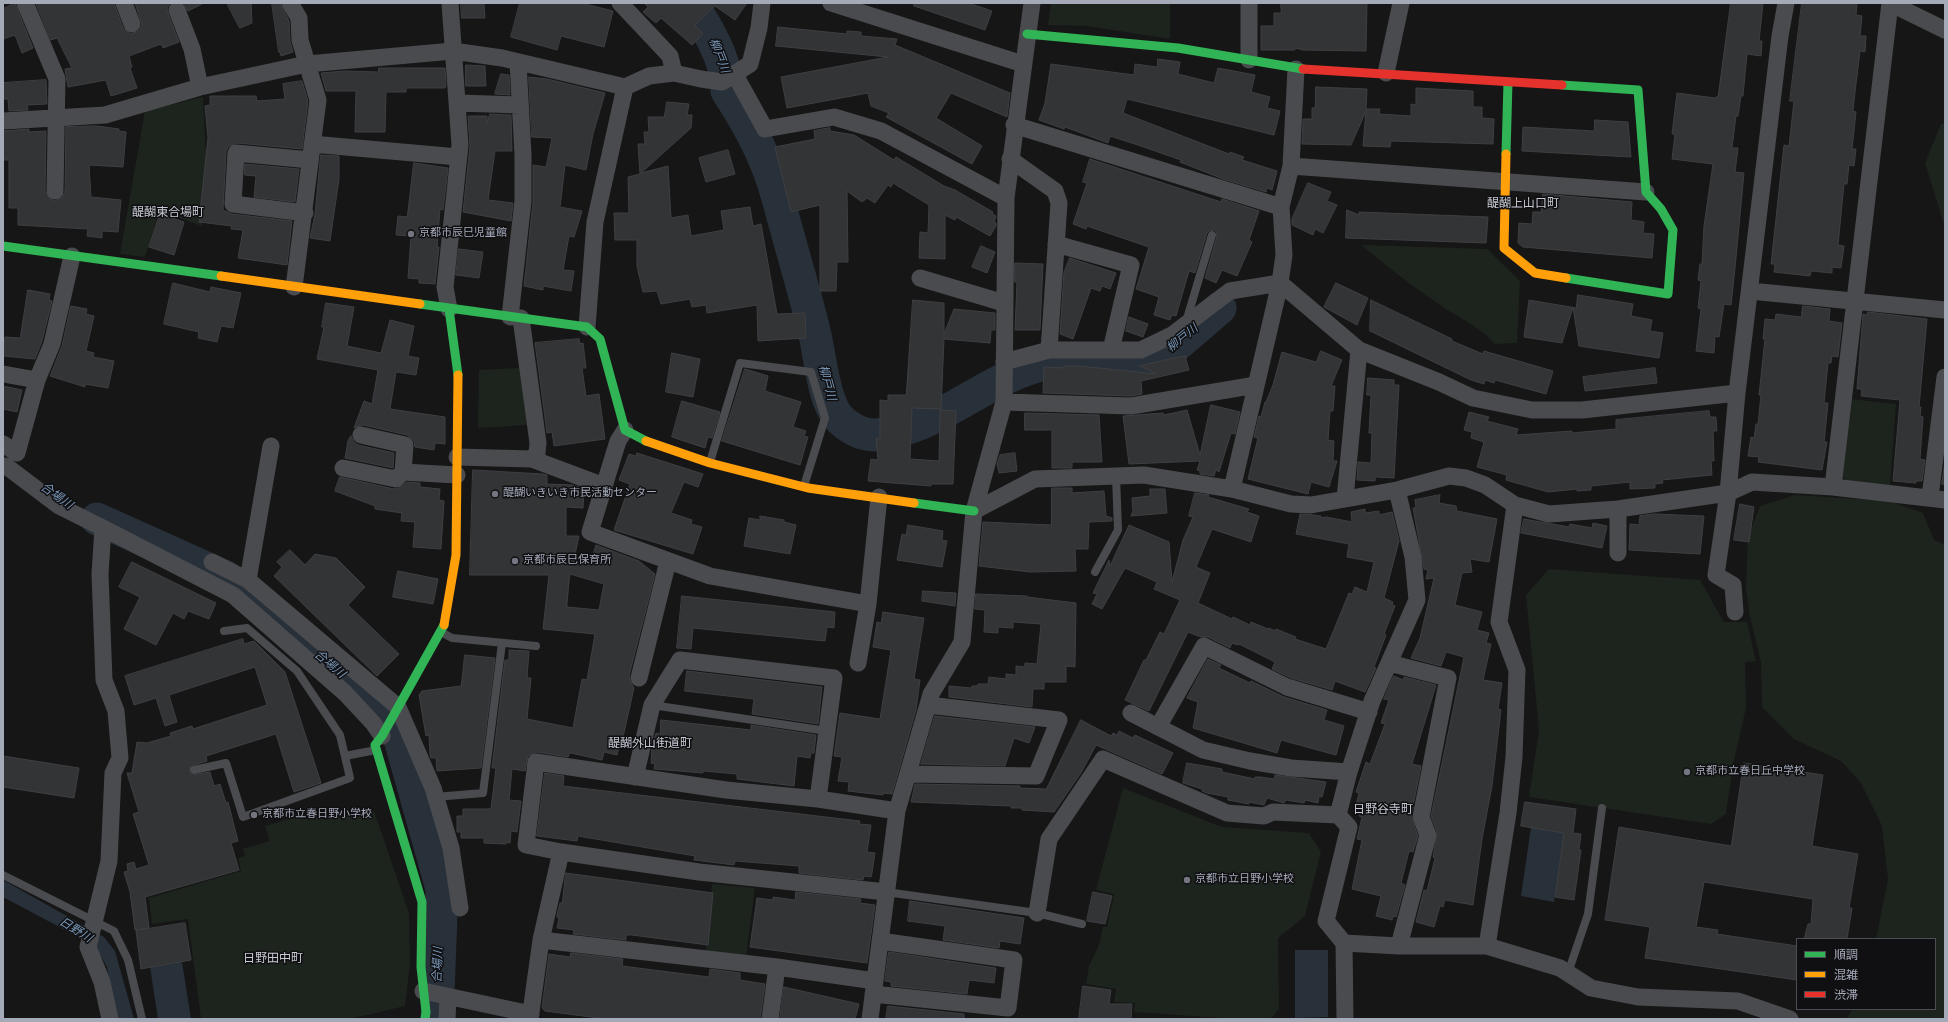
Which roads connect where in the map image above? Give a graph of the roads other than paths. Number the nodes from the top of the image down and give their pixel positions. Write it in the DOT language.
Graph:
graph roads {
  1 [pos="25,3"];
  2 [pos="124,3"];
  3 [pos="290,3"];
  4 [pos="450,3"];
  5 [pos="620,3"];
  6 [pos="762,3"];
  7 [pos="831,3"];
  8 [pos="1032,3"];
  9 [pos="1249,3"];
  10 [pos="1401,3"];
  11 [pos="1786,3"];
  12 [pos="1890,3"];
  13 [pos="177,10"];
  14 [pos="132,24"];
  15 [pos="1945,30"];
  16 [pos="1027,34"];
  17 [pos="453,51"];
  18 [pos="1249,60"];
  19 [pos="518,62"];
  20 [pos="307,64"];
  21 [pos="1023,64"];
  22 [pos="1296,69"];
  23 [pos="674,73"];
  24 [pos="1386,73"];
  25 [pos="735,75"];
  26 [pos="1508,82"];
  27 [pos="200,87"];
  28 [pos="625,87"];
  29 [pos="458,103"];
  30 [pos="520,105"];
  31 [pos="56,117"];
  32 [pos="3,121"];
  33 [pos="1014,125"];
  34 [pos="311,152"];
  35 [pos="458,158"];
  36 [pos="1010,159"];
  37 [pos="1292,166"];
  38 [pos="1505,182"];
  39 [pos="55,191"];
  40 [pos="1646,192"];
  41 [pos="1006,198"];
  42 [pos="1281,207"];
  43 [pos="305,213"];
  44 [pos="1212,235"];
  45 [pos="1056,244"];
  46 [pos="3,246"];
  47 [pos="72,256"];
  48 [pos="920,278"];
  49 [pos="1280,283"];
  50 [pos="294,287"];
  51 [pos="1750,291"];
  52 [pos="1854,302"];
  53 [pos="1004,303"];
  54 [pos="449,309"];
  55 [pos="1945,310"];
  56 [pos="516,318"];
  57 [pos="1184,325"];
  58 [pos="587,327"];
  59 [pos="1049,350"];
  60 [pos="1111,350"];
  61 [pos="1360,350"];
  62 [pos="1004,362"];
  63 [pos="3,374"];
  64 [pos="1945,377"];
  65 [pos="37,380"];
  66 [pos="1256,385"];
  67 [pos="1737,392"];
  68 [pos="1004,402"];
  69 [pos="625,430"];
  70 [pos="360,435"];
  71 [pos="271,446"];
  72 [pos="457,457"];
  73 [pos="8,459"];
  74 [pos="532,459"];
  75 [pos="710,463"];
  76 [pos="343,468"];
  77 [pos="403,472"];
  78 [pos="457,474"];
  79 [pos="1116,476"];
  80 [pos="604,486"];
  81 [pos="804,487"];
  82 [pos="1834,487"];
  83 [pos="1232,489"];
  84 [pos="1397,490"];
  85 [pos="1728,493"];
  86 [pos="879,497"];
  87 [pos="1345,499"];
  88 [pos="1937,499"];
  89 [pos="1515,505"];
  90 [pos="1618,509"];
  91 [pos="974,511"];
  92 [pos="103,528"];
  93 [pos="1618,553"];
  94 [pos="668,561"];
  95 [pos="212,562"];
  96 [pos="1095,572"];
  97 [pos="245,579"];
  98 [pos="233,594"];
  99 [pos="868,604"];
  100 [pos="1736,612"];
  101 [pos="224,631"];
  102 [pos="440,631"];
  103 [pos="502,643"];
  104 [pos="536,646"];
  105 [pos="858,664"];
  106 [pos="1390,664"];
  107 [pos="639,678"];
  108 [pos="652,705"];
  109 [pos="928,705"];
  110 [pos="396,711"];
  111 [pos="1369,712"];
  112 [pos="1131,713"];
  113 [pos="1158,727"];
  114 [pos="827,731"];
  115 [pos="381,738"];
  116 [pos="345,756"];
  117 [pos="194,770"];
  118 [pos="1349,772"];
  119 [pos="908,774"];
  120 [pos="635,777"];
  121 [pos="435,797"];
  122 [pos="818,799"];
  123 [pos="1602,808"];
  124 [pos="897,811"];
  125 [pos="1338,815"];
  126 [pos="561,852"];
  127 [pos="3,876"];
  128 [pos="886,892"];
  129 [pos="460,908"];
  130 [pos="1037,913"];
  131 [pos="93,921"];
  132 [pos="1082,924"];
  133 [pos="541,940"];
  134 [pos="880,941"];
  135 [pos="1344,944"];
  136 [pos="1399,946"];
  137 [pos="1487,946"];
  138 [pos="777,967"];
  139 [pos="1568,973"];
  140 [pos="874,988"];
  141 [pos="437,994"];
  142 [pos="530,1016"];
  143 [pos="110,1019"];
  144 [pos="142,1019"];
  145 [pos="425,1019"];
  146 [pos="447,1019"];
  147 [pos="770,1019"];
  148 [pos="870,1019"];
  149 [pos="1345,1019"];
  150 [pos="1790,1019"];
  1 -- 31 [label="street"];
  2 -- 14 [label="street"];
  3 -- 20 [label="street"];
  4 -- 17 [label="street"];
  5 -- 23 [label="street"];
  6 -- 25 [label="street"];
  7 -- 21 [label="street"];
  8 -- 16 [label="street"];
  9 -- 18 [label="street"];
  10 -- 24 [label="street"];
  11 -- 51 [label="street"];
  12 -- 15 [label="street"];
  12 -- 52 [label="street"];
  13 -- 27 [label="street"];
  16 -- 18 [label="street"];
  16 -- 21 [label="street"];
  17 -- 19 [label="street"];
  17 -- 20 [label="street"];
  17 -- 29 [label="street"];
  18 -- 22 [label="street"];
  19 -- 28 [label="street"];
  19 -- 30 [label="street"];
  20 -- 27 [label="street"];
  20 -- 34 [label="street"];
  21 -- 33 [label="street"];
  22 -- 24 [label="street"];
  22 -- 37 [label="street"];
  23 -- 25 [label="street"];
  23 -- 28 [label="street"];
  24 -- 26 [label="street"];
  25 -- 41 [label="street"];
  26 -- 38 [label="street"];
  26 -- 40 [label="street"];
  27 -- 31 [label="street"];
  28 -- 58 [label="street"];
  29 -- 30 [label="street"];
  29 -- 35 [label="street"];
  30 -- 56 [label="street"];
  31 -- 32 [label="street"];
  31 -- 39 [label="street"];
  33 -- 36 [label="street"];
  33 -- 42 [label="street"];
  34 -- 35 [label="street"];
  34 -- 43 [label="street"];
  34 -- 43 [label="street"];
  35 -- 54 [label="street"];
  36 -- 41 [label="street"];
  36 -- 45 [label="street"];
  37 -- 38 [label="street"];
  37 -- 42 [label="street"];
  38 -- 40 [label="street"];
  38 -- 40 [label="street"];
  41 -- 53 [label="street"];
  42 -- 49 [label="street"];
  43 -- 50 [label="street"];
  44 -- 57 [label="lane"];
  45 -- 59 [label="street"];
  45 -- 60 [label="street"];
  46 -- 47 [label="street"];
  47 -- 50 [label="street"];
  47 -- 65 [label="street"];
  48 -- 53 [label="street"];
  49 -- 57 [label="street"];
  49 -- 61 [label="street"];
  49 -- 66 [label="street"];
  50 -- 54 [label="street"];
  51 -- 52 [label="street"];
  51 -- 67 [label="street"];
  52 -- 55 [label="street"];
  52 -- 82 [label="street"];
  53 -- 62 [label="street"];
  54 -- 56 [label="street"];
  54 -- 72 [label="street"];
  56 -- 58 [label="street"];
  56 -- 74 [label="street"];
  57 -- 60 [label="street"];
  58 -- 69 [label="street"];
  59 -- 60 [label="street"];
  59 -- 62 [label="street"];
  61 -- 67 [label="street"];
  61 -- 87 [label="street"];
  62 -- 68 [label="street"];
  63 -- 65 [label="street"];
  64 -- 88 [label="street"];
  65 -- 73 [label="street"];
  66 -- 68 [label="street"];
  66 -- 83 [label="street"];
  67 -- 85 [label="street"];
  68 -- 91 [label="street"];
  69 -- 75 [label="street"];
  69 -- 80 [label="street"];
  70 -- 77 [label="street"];
  71 -- 97 [label="street"];
  72 -- 74 [label="street"];
  72 -- 78 [label="street"];
  73 -- 92 [label="street"];
  74 -- 80 [label="street"];
  75 -- 81 [label="street"];
  75 -- 81 [label="lane"];
  76 -- 77 [label="street"];
  77 -- 78 [label="street"];
  78 -- 102 [label="street"];
  79 -- 83 [label="street"];
  79 -- 91 [label="street"];
  79 -- 96 [label="lane"];
  80 -- 94 [label="street"];
  81 -- 86 [label="street"];
  82 -- 85 [label="street"];
  82 -- 88 [label="street"];
  83 -- 87 [label="street"];
  84 -- 87 [label="street"];
  84 -- 89 [label="street"];
  84 -- 106 [label="street"];
  85 -- 90 [label="street"];
  85 -- 100 [label="street"];
  86 -- 91 [label="street"];
  86 -- 99 [label="street"];
  89 -- 90 [label="street"];
  89 -- 137 [label="street"];
  90 -- 93 [label="street"];
  91 -- 109 [label="street"];
  92 -- 98 [label="street"];
  92 -- 131 [label="street"];
  94 -- 99 [label="street"];
  94 -- 107 [label="street"];
  95 -- 97 [label="street"];
  97 -- 98 [label="street"];
  97 -- 110 [label="street"];
  98 -- 115 [label="street"];
  99 -- 105 [label="street"];
  101 -- 116 [label="lane"];
  102 -- 103 [label="lane"];
  102 -- 110 [label="street"];
  103 -- 104 [label="lane"];
  103 -- 121 [label="lane"];
  106 -- 111 [label="street"];
  106 -- 136 [label="street"];
  108 -- 114 [label="lane"];
  108 -- 114 [label="street"];
  108 -- 120 [label="street"];
  109 -- 119 [label="street"];
  109 -- 119 [label="street"];
  110 -- 115 [label="street"];
  110 -- 121 [label="street"];
  111 -- 113 [label="street"];
  111 -- 118 [label="street"];
  112 -- 113 [label="street"];
  113 -- 118 [label="street"];
  114 -- 122 [label="street"];
  115 -- 116 [label="lane"];
  115 -- 141 [label="street"];
  116 -- 117 [label="lane"];
  118 -- 125 [label="street"];
  119 -- 124 [label="street"];
  120 -- 122 [label="street"];
  120 -- 126 [label="street"];
  121 -- 129 [label="street"];
  122 -- 124 [label="street"];
  123 -- 139 [label="lane"];
  124 -- 128 [label="street"];
  125 -- 130 [label="street"];
  125 -- 135 [label="street"];
  126 -- 128 [label="street"];
  126 -- 133 [label="street"];
  127 -- 131 [label="lane"];
  128 -- 130 [label="lane"];
  128 -- 134 [label="street"];
  130 -- 132 [label="lane"];
  131 -- 143 [label="street"];
  131 -- 144 [label="lane"];
  133 -- 138 [label="street"];
  133 -- 142 [label="street"];
  134 -- 140 [label="street"];
  134 -- 140 [label="street"];
  135 -- 136 [label="street"];
  135 -- 149 [label="street"];
  136 -- 137 [label="street"];
  137 -- 139 [label="street"];
  138 -- 140 [label="street"];
  138 -- 147 [label="street"];
  139 -- 150 [label="street"];
  140 -- 148 [label="street"];
  141 -- 142 [label="street"];
  141 -- 145 [label="street"];
  141 -- 146 [label="street"];
}
